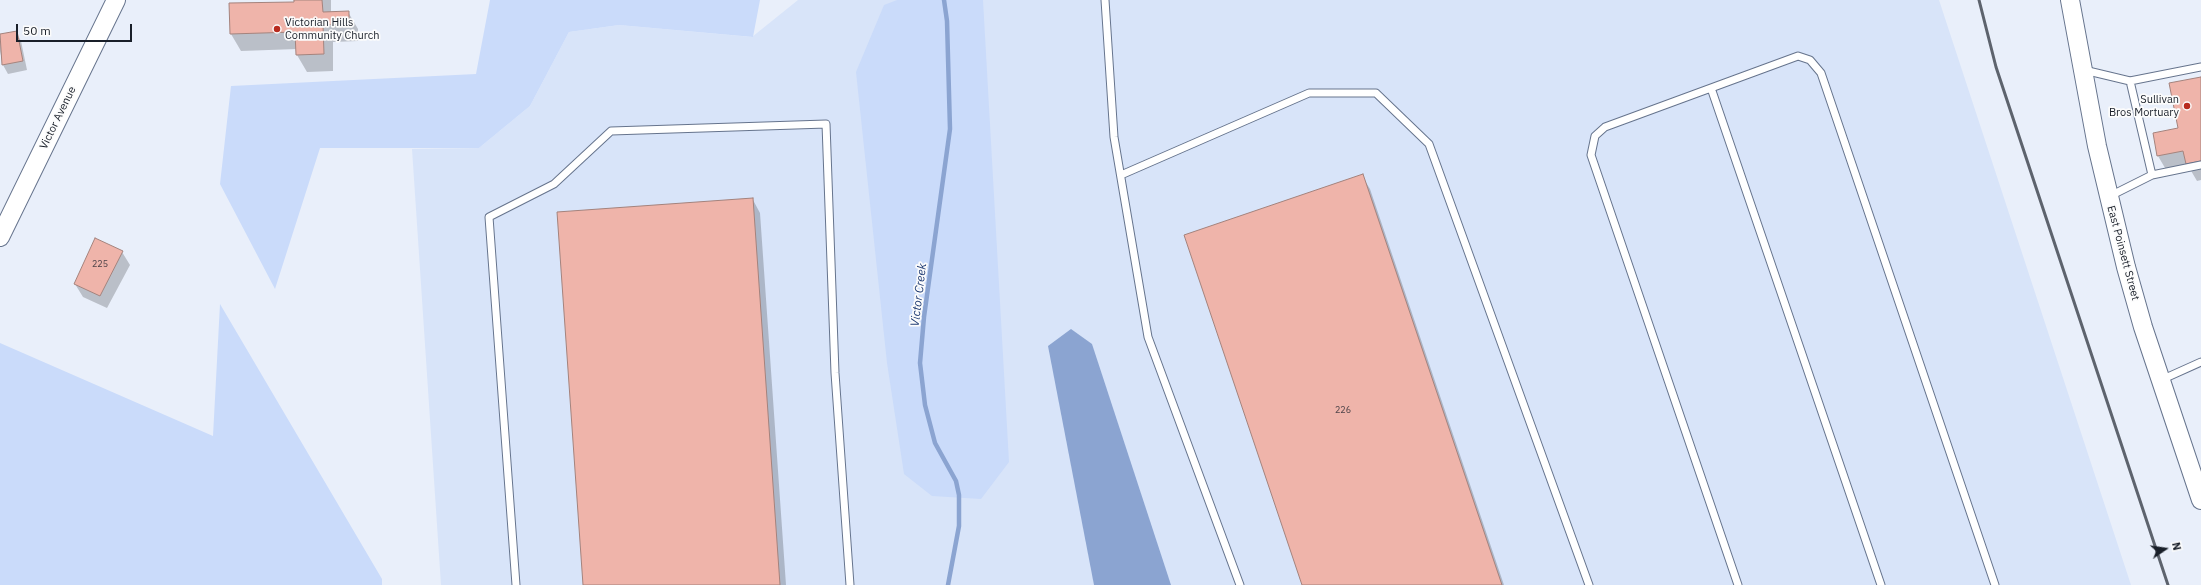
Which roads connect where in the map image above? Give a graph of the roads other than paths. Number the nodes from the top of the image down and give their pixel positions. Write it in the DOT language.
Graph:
graph roads {
  1 [pos="116,0"];
  2 [pos="1104,0"];
  3 [pos="2070,0"];
  4 [pos="2201,67"];
  5 [pos="2083,70"];
  6 [pos="2130,81"];
  7 [pos="1712,88"];
  8 [pos="2201,165"];
  9 [pos="1121,175"];
  10 [pos="2152,175"];
  11 [pos="2109,197"];
  12 [pos="0,237"];
  13 [pos="2201,362"];
  14 [pos="2161,380"];
  15 [pos="2201,500"];
  16 [pos="516,585"];
  17 [pos="850,585"];
  18 [pos="1240,585"];
  19 [pos="1590,585"];
  20 [pos="1738,585"];
  21 [pos="1881,585"];
  22 [pos="1995,585"];
  1 -- 12 [label="main road, Victor Avenue"];
  2 -- 9 [label="lane"];
  3 -- 5 [label="main road, East Poinsett Street"];
  4 -- 6 [label="lane"];
  5 -- 6 [label="lane"];
  5 -- 11 [label="main road, East Poinsett Street"];
  6 -- 10 [label="lane"];
  7 -- 20 [label="lane"];
  7 -- 21 [label="lane"];
  7 -- 22 [label="lane"];
  8 -- 10 [label="lane"];
  9 -- 18 [label="lane"];
  9 -- 19 [label="lane"];
  10 -- 11 [label="lane"];
  11 -- 14 [label="main road, East Poinsett Street"];
  13 -- 14 [label="lane"];
  14 -- 15 [label="main road, East Poinsett Street"];
  16 -- 17 [label="lane"];
}
